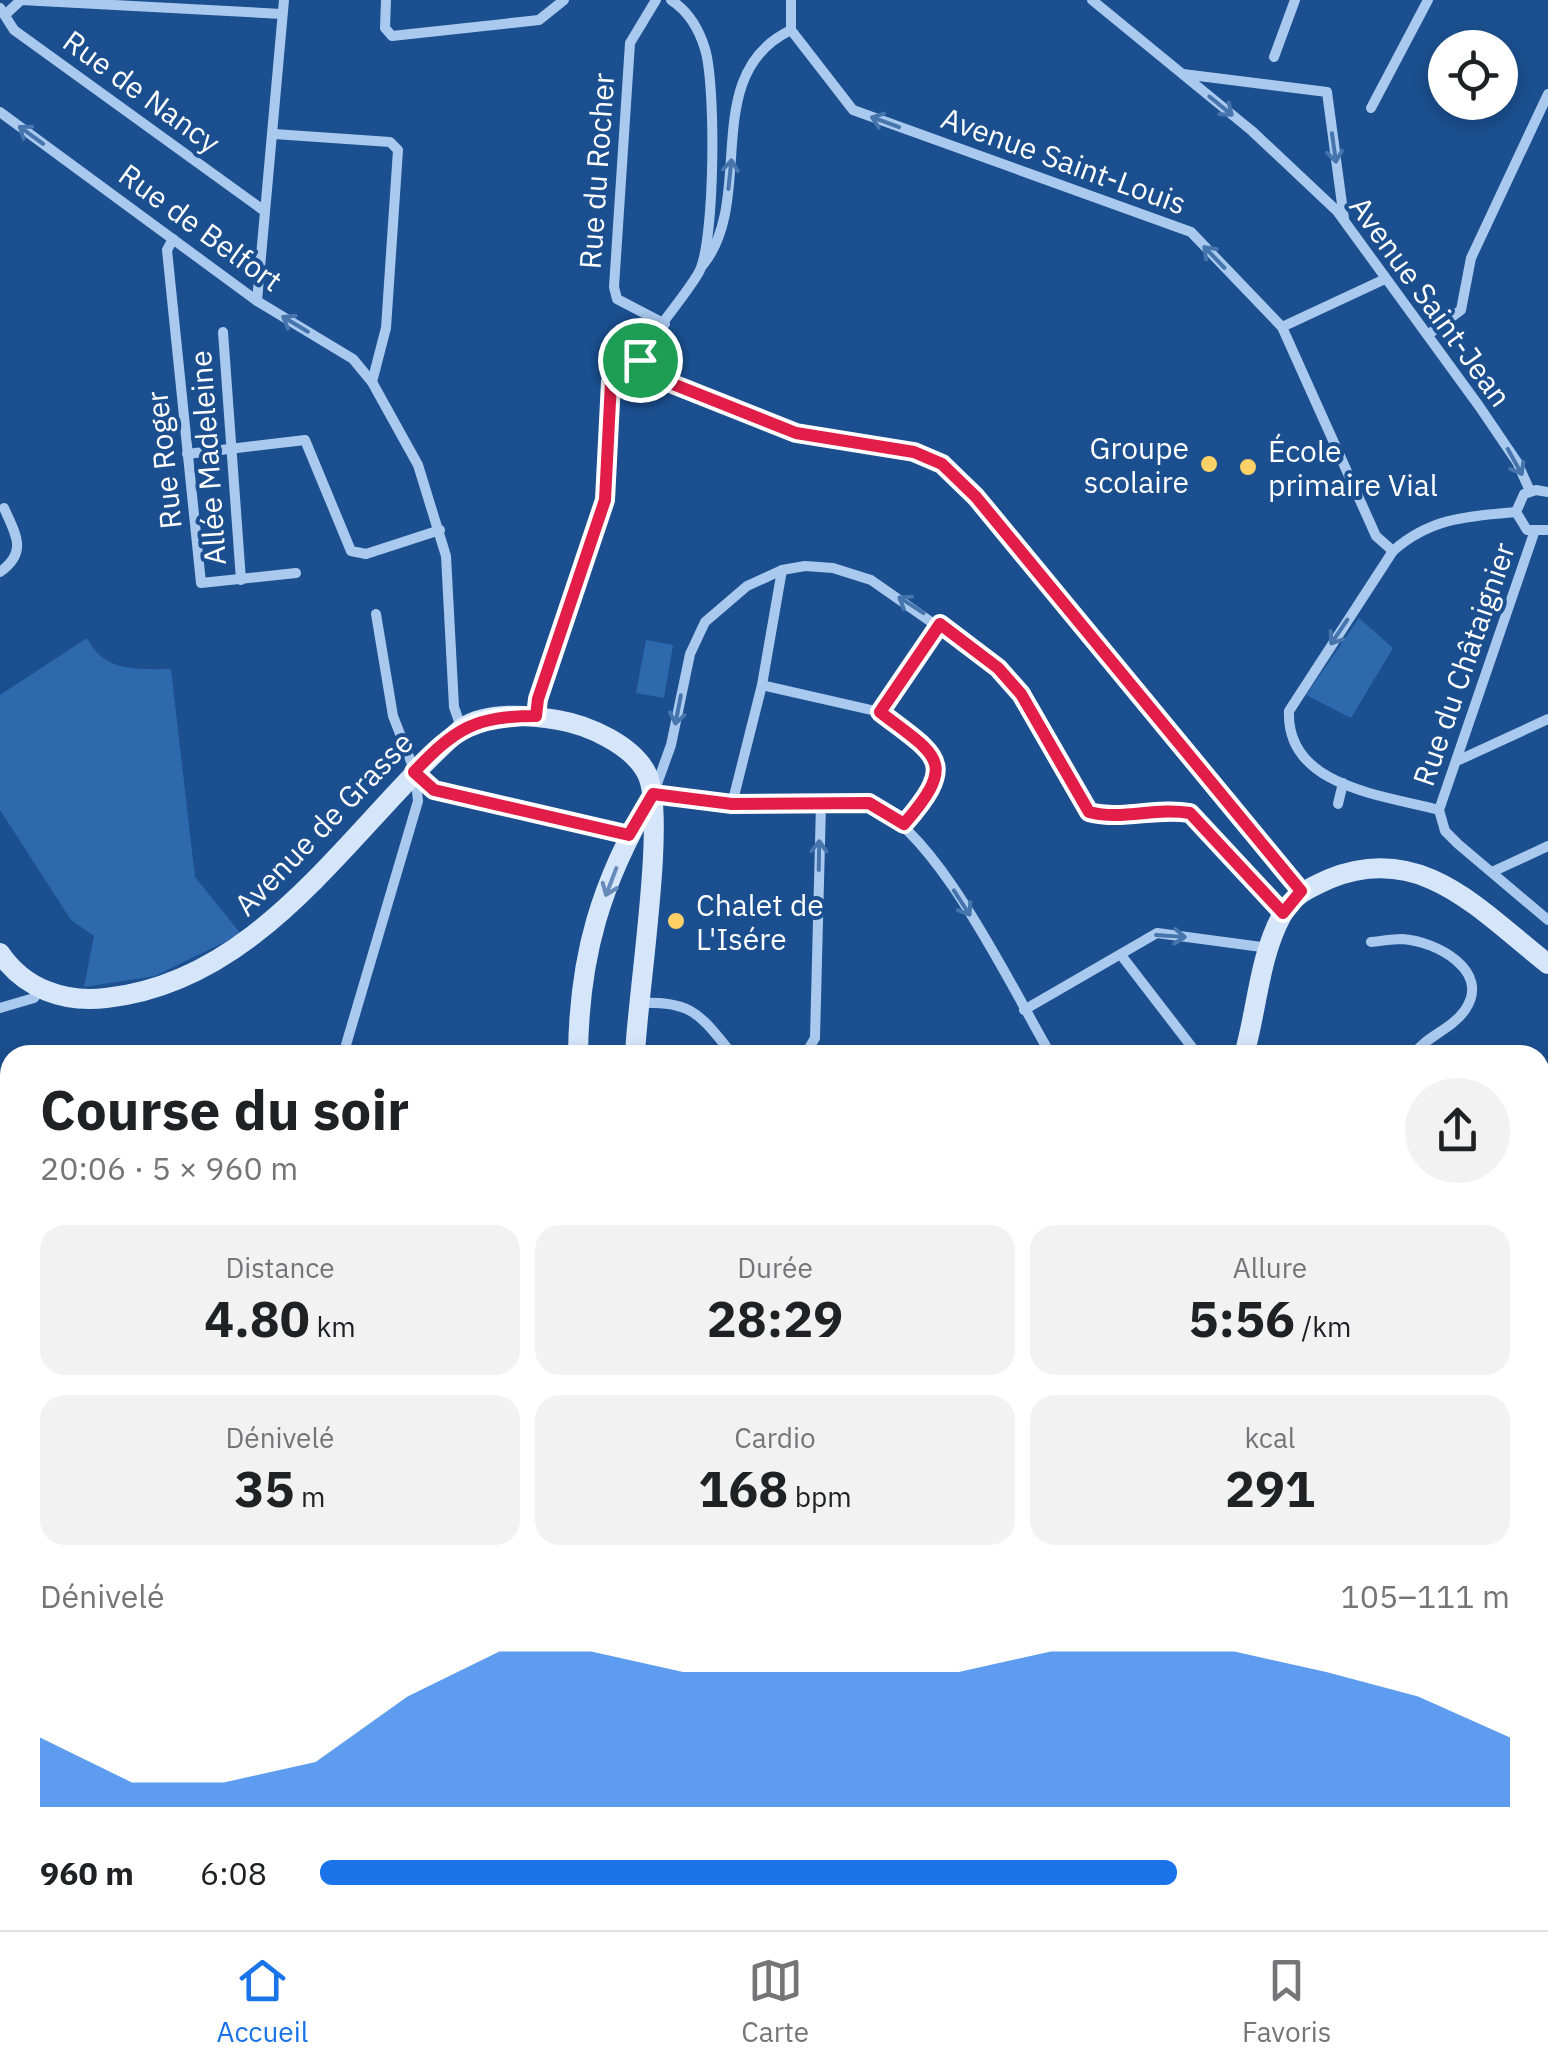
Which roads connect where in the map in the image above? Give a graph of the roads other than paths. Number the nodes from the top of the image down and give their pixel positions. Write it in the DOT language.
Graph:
graph roads {
  1 [pos="284,0"];
  2 [pos="386,0"];
  3 [pos="564,0"];
  4 [pos="656,0"];
  5 [pos="670,0"];
  6 [pos="791,0"];
  7 [pos="1092,0"];
  8 [pos="1295,0"];
  9 [pos="1428,0"];
  10 [pos="4,10"];
  11 [pos="282,14"];
  12 [pos="791,30"];
  13 [pos="1274,56"];
  14 [pos="1182,74"];
  15 [pos="1548,94"];
  16 [pos="1371,108"];
  17 [pos="0,112"];
  18 [pos="274,134"];
  19 [pos="263,210"];
  20 [pos="1345,222"];
  21 [pos="173,239"];
  22 [pos="702,266"];
  23 [pos="1385,279"];
  24 [pos="257,301"];
  25 [pos="665,324"];
  26 [pos="1282,327"];
  27 [pos="223,332"];
  28 [pos="1429,334"];
  29 [pos="640,360"];
  30 [pos="372,382"];
  31 [pos="230,449"];
  32 [pos="188,454"];
  33 [pos="1548,475"];
  34 [pos="1540,491"];
  35 [pos="4,508"];
  36 [pos="1516,512"];
  37 [pos="440,530"];
  38 [pos="1548,530"];
  39 [pos="1534,533"];
  40 [pos="1394,551"];
  41 [pos="357,555"];
  42 [pos="345,566"];
  43 [pos="782,570"];
  44 [pos="0,572"];
  45 [pos="296,574"];
  46 [pos="241,580"];
  47 [pos="376,614"];
  48 [pos="940,624"];
  49 [pos="762,685"];
  50 [pos="880,712"];
  51 [pos="536,716"];
  52 [pos="1548,720"];
  53 [pos="462,728"];
  54 [pos="1459,760"];
  55 [pos="414,772"];
  56 [pos="1343,783"];
  57 [pos="653,794"];
  58 [pos="732,804"];
  59 [pos="821,804"];
  60 [pos="1338,804"];
  61 [pos="1439,810"];
  62 [pos="904,824"];
  63 [pos="629,835"];
  64 [pos="1548,846"];
  65 [pos="1492,872"];
  66 [pos="1301,891"];
  67 [pos="1283,913"];
  68 [pos="1548,920"];
  69 [pos="1371,942"];
  70 [pos="1269,948"];
  71 [pos="0,954"];
  72 [pos="1121,955"];
  73 [pos="1548,964"];
  74 [pos="41,990"];
  75 [pos="637,1002"];
  76 [pos="0,1008"];
  77 [pos="1024,1010"];
  78 [pos="347,1045"];
  79 [pos="579,1045"];
  80 [pos="636,1045"];
  81 [pos="725,1045"];
  82 [pos="811,1045"];
  83 [pos="1045,1045"];
  84 [pos="1190,1045"];
  85 [pos="1246,1045"];
  86 [pos="1425,1045"];
  1 -- 11 [label="street"];
  2 -- 3 [label="street"];
  4 -- 25 [label="street, Rue du Rocher"];
  5 -- 22 [label="street"];
  6 -- 12 [label="street"];
  7 -- 14 [label="street, Avenue Saint-Jean"];
  8 -- 13 [label="street"];
  9 -- 16 [label="street"];
  10 -- 11 [label="street"];
  10 -- 19 [label="street, Rue de Nancy"];
  11 -- 18 [label="street"];
  22 -- 12 [label="street, one-way"];
  26 -- 12 [label="street, Avenue Saint-Louis, one-way"];
  14 -- 20 [label="street, Avenue Saint-Jean, one-way"];
  14 -- 20 [label="street, one-way"];
  15 -- 28 [label="street"];
  21 -- 17 [label="street, Rue de Belfort, one-way"];
  18 -- 19 [label="street"];
  18 -- 30 [label="street"];
  19 -- 24 [label="street"];
  20 -- 23 [label="street, Avenue Saint-Jean"];
  21 -- 24 [label="street, Rue de Belfort"];
  21 -- 32 [label="street, Rue Roger"];
  22 -- 25 [label="street"];
  23 -- 26 [label="street"];
  23 -- 28 [label="street, Avenue Saint-Jean"];
  30 -- 24 [label="street, Rue de Belfort, one-way"];
  25 -- 29 [label="street"];
  26 -- 40 [label="street, Avenue Saint-Louis"];
  27 -- 31 [label="street, Allée Madeleine"];
  28 -- 34 [label="street, Avenue Saint-Jean, one-way"];
  29 -- 51 [label="street"];
  29 -- 66 [label="street"];
  30 -- 37 [label="street, Rue de Belfort"];
  31 -- 32 [label="street"];
  31 -- 41 [label="street"];
  31 -- 46 [label="street, Allée Madeleine"];
  32 -- 46 [label="street, Rue Roger"];
  33 -- 34 [label="street"];
  34 -- 36 [label="street"];
  35 -- 44 [label="street"];
  36 -- 39 [label="street"];
  36 -- 40 [label="street"];
  37 -- 41 [label="street"];
  37 -- 53 [label="street, Rue de Belfort"];
  38 -- 39 [label="street"];
  39 -- 54 [label="street, Rue du Châtaignier"];
  40 -- 56 [label="street, one-way"];
  41 -- 42 [label="street"];
  48 -- 43 [label="street, one-way"];
  43 -- 49 [label="street"];
  43 -- 57 [label="street, one-way"];
  45 -- 46 [label="street, Rue Roger"];
  47 -- 55 [label="street"];
  48 -- 50 [label="street"];
  48 -- 67 [label="street"];
  49 -- 50 [label="street"];
  49 -- 58 [label="street"];
  50 -- 62 [label="street"];
  51 -- 53 [label="street, Avenue de Grasse"];
  51 -- 57 [label="street, Avenue de Grasse"];
  52 -- 54 [label="street"];
  53 -- 55 [label="street, Avenue de Grasse"];
  54 -- 61 [label="street, Rue du Châtaignier"];
  55 -- 63 [label="street"];
  55 -- 74 [label="street, Avenue de Grasse"];
  55 -- 78 [label="street"];
  56 -- 60 [label="street"];
  56 -- 61 [label="street"];
  57 -- 58 [label="street"];
  57 -- 63 [label="street"];
  57 -- 75 [label="street"];
  58 -- 59 [label="street"];
  59 -- 62 [label="street"];
  82 -- 59 [label="street, one-way"];
  61 -- 65 [label="street"];
  62 -- 77 [label="street, one-way"];
  63 -- 79 [label="street, one-way"];
  64 -- 65 [label="street"];
  65 -- 68 [label="street"];
  66 -- 67 [label="street"];
  66 -- 73 [label="street"];
  67 -- 70 [label="street"];
  69 -- 86 [label="street"];
  72 -- 70 [label="street, one-way"];
  70 -- 85 [label="street"];
  71 -- 74 [label="street, Avenue de Grasse"];
  72 -- 77 [label="street"];
  72 -- 84 [label="street"];
  74 -- 76 [label="street"];
  75 -- 80 [label="street"];
  75 -- 81 [label="street"];
  77 -- 83 [label="street"];
}
